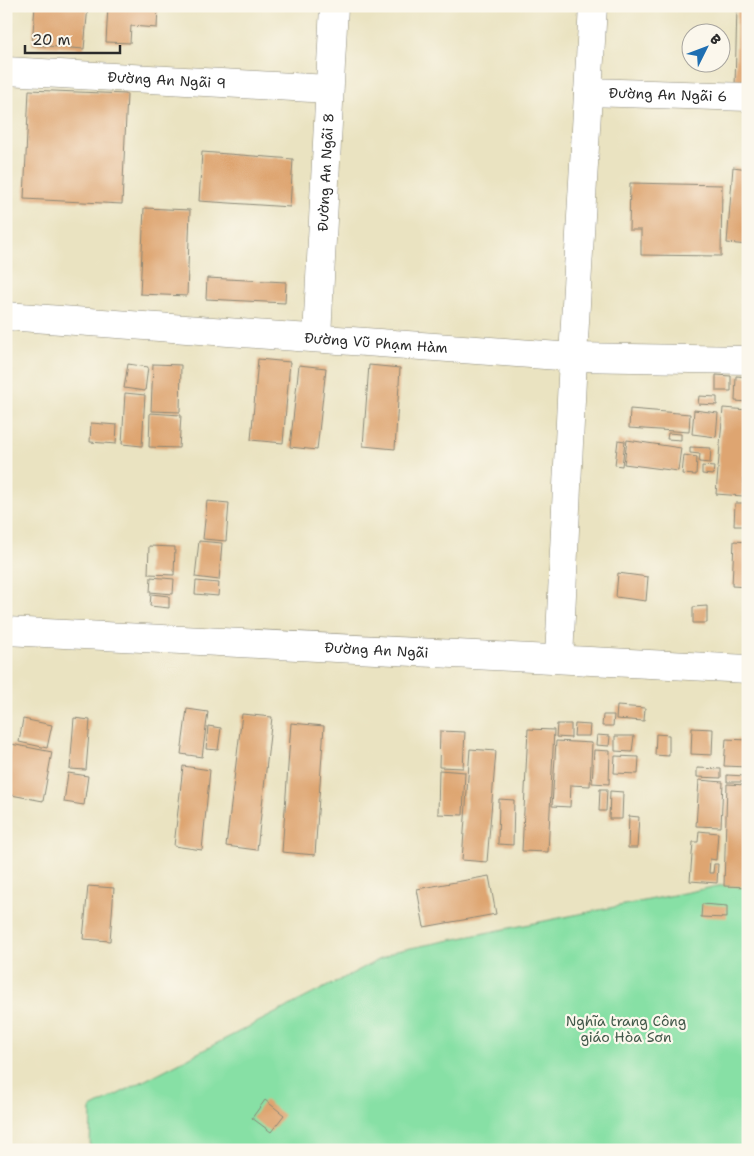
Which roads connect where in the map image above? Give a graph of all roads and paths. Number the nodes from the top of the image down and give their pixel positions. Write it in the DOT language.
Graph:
graph roads {
  1 [pos="334,6"];
  2 [pos="593,6"];
  3 [pos="6,71"];
  4 [pos="329,89"];
  5 [pos="588,92"];
  6 [pos="748,97"];
  7 [pos="6,316"];
  8 [pos="317,337"];
  9 [pos="573,357"];
  10 [pos="748,360"];
  11 [pos="6,630"];
  12 [pos="559,659"];
  13 [pos="748,669"];
  1 -- 4 [label="street, Đường An Ngãi 8"];
  2 -- 5 [label="street"];
  3 -- 4 [label="street, Đường An Ngãi 9"];
  4 -- 8 [label="street, Đường An Ngãi 8"];
  5 -- 6 [label="street, Đường An Ngãi 6"];
  5 -- 9 [label="street"];
  7 -- 8 [label="street, Đường Vũ Phạm Hàm"];
  8 -- 9 [label="street, Đường Vũ Phạm Hàm"];
  9 -- 10 [label="street, Đường Vũ Phạm Hàm"];
  9 -- 12 [label="street"];
  11 -- 12 [label="street, Đường An Ngãi"];
  12 -- 13 [label="street, Đường An Ngãi"];
}
